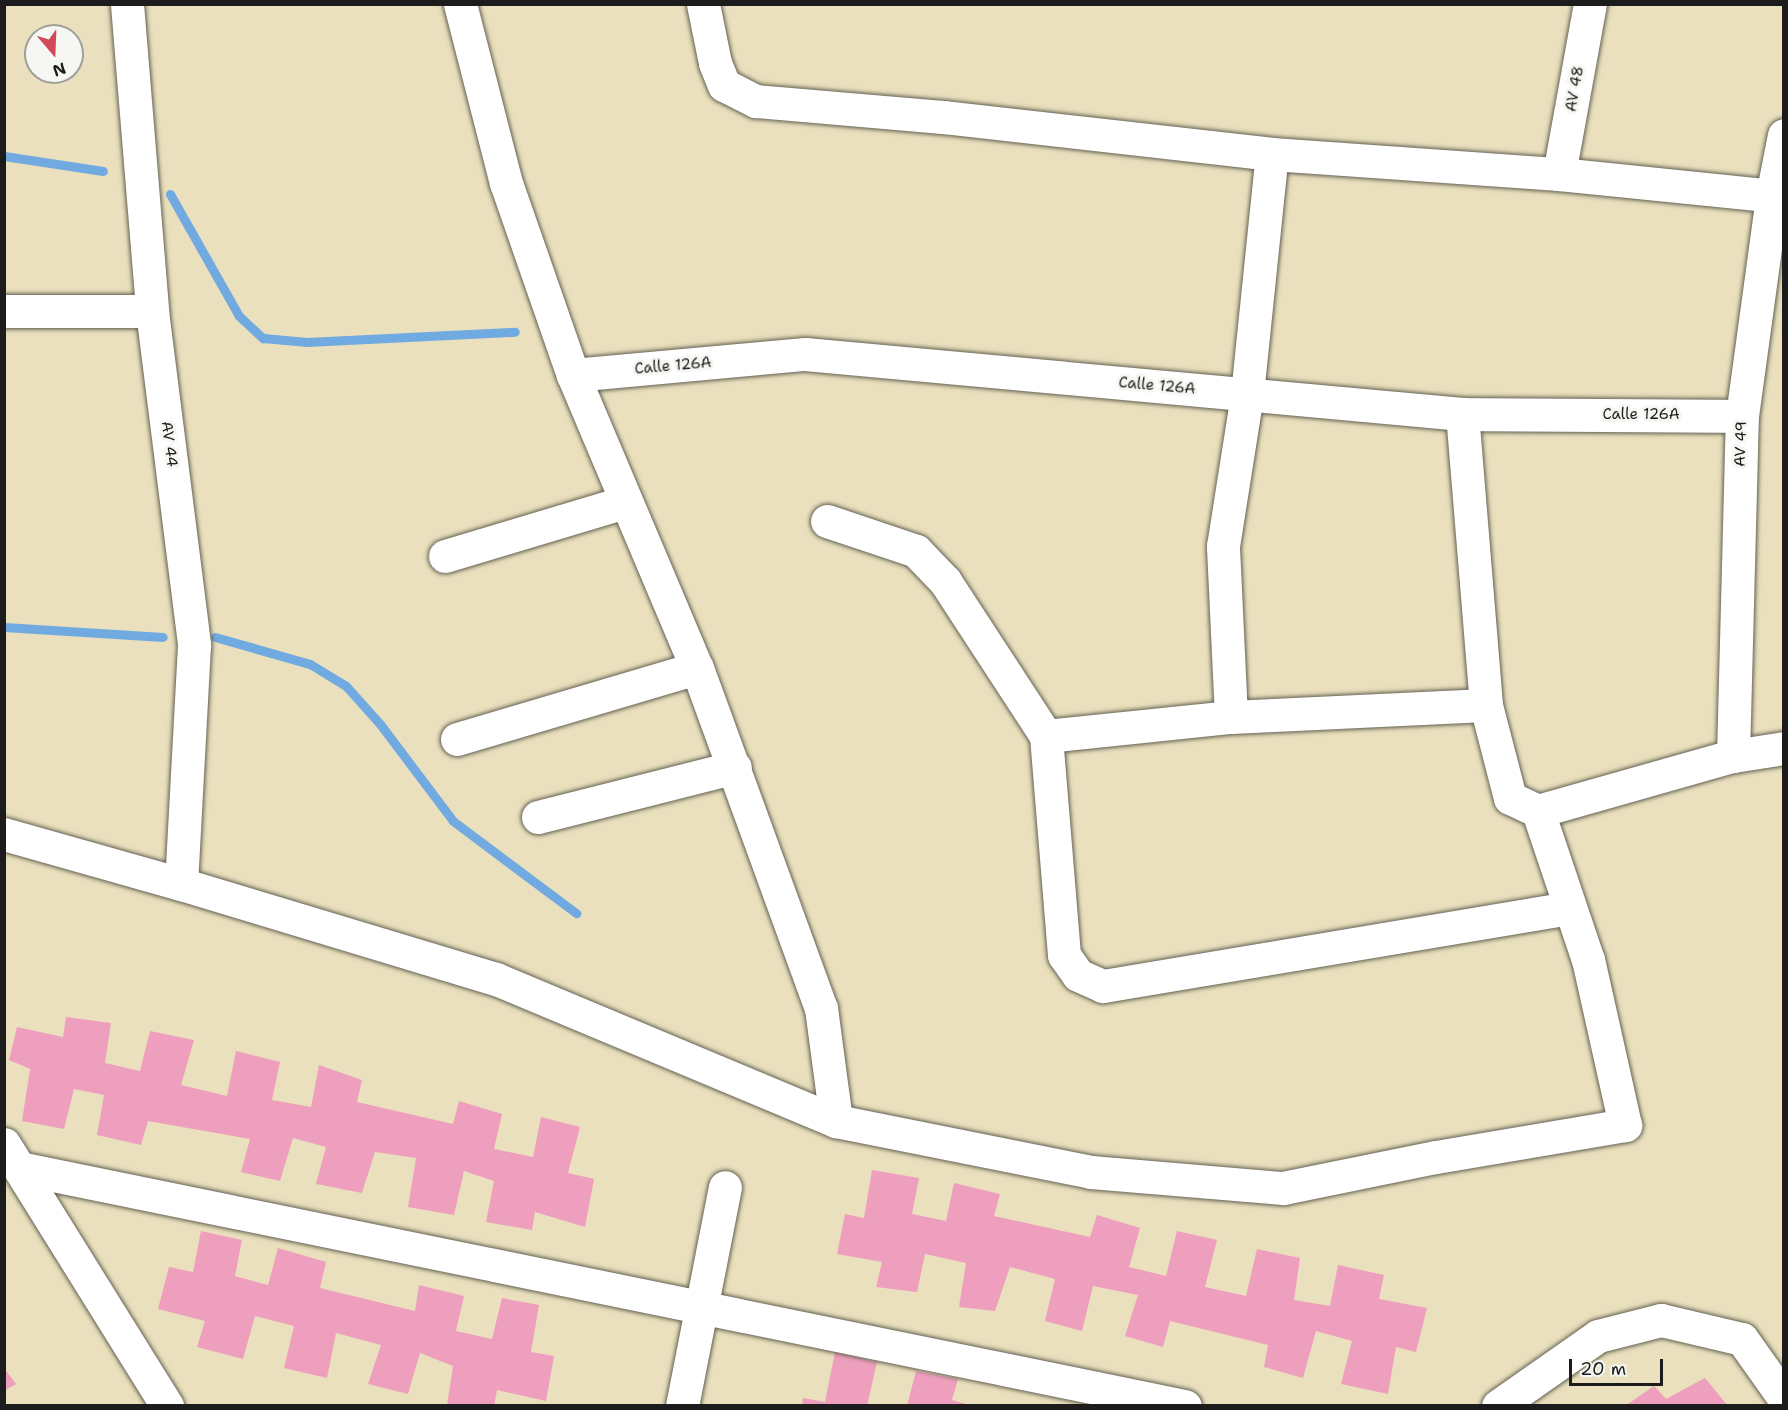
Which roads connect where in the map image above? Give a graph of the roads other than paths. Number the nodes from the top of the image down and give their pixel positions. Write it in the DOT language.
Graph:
graph roads {
  1 [pos="126,4"];
  2 [pos="460,4"];
  3 [pos="703,4"];
  4 [pos="1590,4"];
  5 [pos="1784,135"];
  6 [pos="1272,154"];
  7 [pos="1559,174"];
  8 [pos="1778,197"];
  9 [pos="4,311"];
  10 [pos="152,311"];
  11 [pos="573,375"];
  12 [pos="1247,394"];
  13 [pos="1462,414"];
  14 [pos="1742,416"];
  15 [pos="625,502"];
  16 [pos="827,521"];
  17 [pos="445,555"];
  18 [pos="697,668"];
  19 [pos="1486,705"];
  20 [pos="1231,717"];
  21 [pos="1046,736"];
  22 [pos="457,739"];
  23 [pos="1784,748"];
  24 [pos="1733,756"];
  25 [pos="735,767"];
  26 [pos="1538,811"];
  27 [pos="538,817"];
  28 [pos="4,834"];
  29 [pos="181,884"];
  30 [pos="1569,908"];
  31 [pos="836,1121"];
  32 [pos="12,1156"];
  33 [pos="725,1187"];
  34 [pos="700,1307"];
  35 [pos="1784,1398"];
  36 [pos="166,1406"];
  37 [pos="682,1406"];
  38 [pos="1185,1406"];
  39 [pos="1498,1406"];
  1 -- 10 [label="street, AV 44"];
  2 -- 11 [label="street"];
  3 -- 6 [label="street"];
  4 -- 7 [label="street, AV 48"];
  5 -- 8 [label="street, AV 49"];
  6 -- 7 [label="street"];
  6 -- 12 [label="street"];
  7 -- 8 [label="street"];
  8 -- 14 [label="street, AV 49"];
  9 -- 10 [label="street"];
  10 -- 29 [label="street, AV 44"];
  11 -- 12 [label="street, Calle 126A"];
  11 -- 15 [label="street"];
  12 -- 13 [label="street, Calle 126A"];
  12 -- 20 [label="street"];
  13 -- 14 [label="street, Calle 126A"];
  13 -- 19 [label="street"];
  14 -- 24 [label="street, AV 49"];
  15 -- 17 [label="street"];
  15 -- 18 [label="street"];
  16 -- 21 [label="street"];
  18 -- 22 [label="street"];
  18 -- 25 [label="street"];
  19 -- 20 [label="street"];
  19 -- 26 [label="street"];
  20 -- 21 [label="street"];
  21 -- 30 [label="street"];
  23 -- 24 [label="street"];
  24 -- 26 [label="street"];
  25 -- 27 [label="street"];
  25 -- 31 [label="street"];
  26 -- 30 [label="street"];
  28 -- 29 [label="street"];
  29 -- 31 [label="street"];
  30 -- 31 [label="street"];
  32 -- 34 [label="street"];
  32 -- 36 [label="street"];
  33 -- 34 [label="street"];
  34 -- 37 [label="street"];
  34 -- 38 [label="street"];
  35 -- 39 [label="street"];
}
